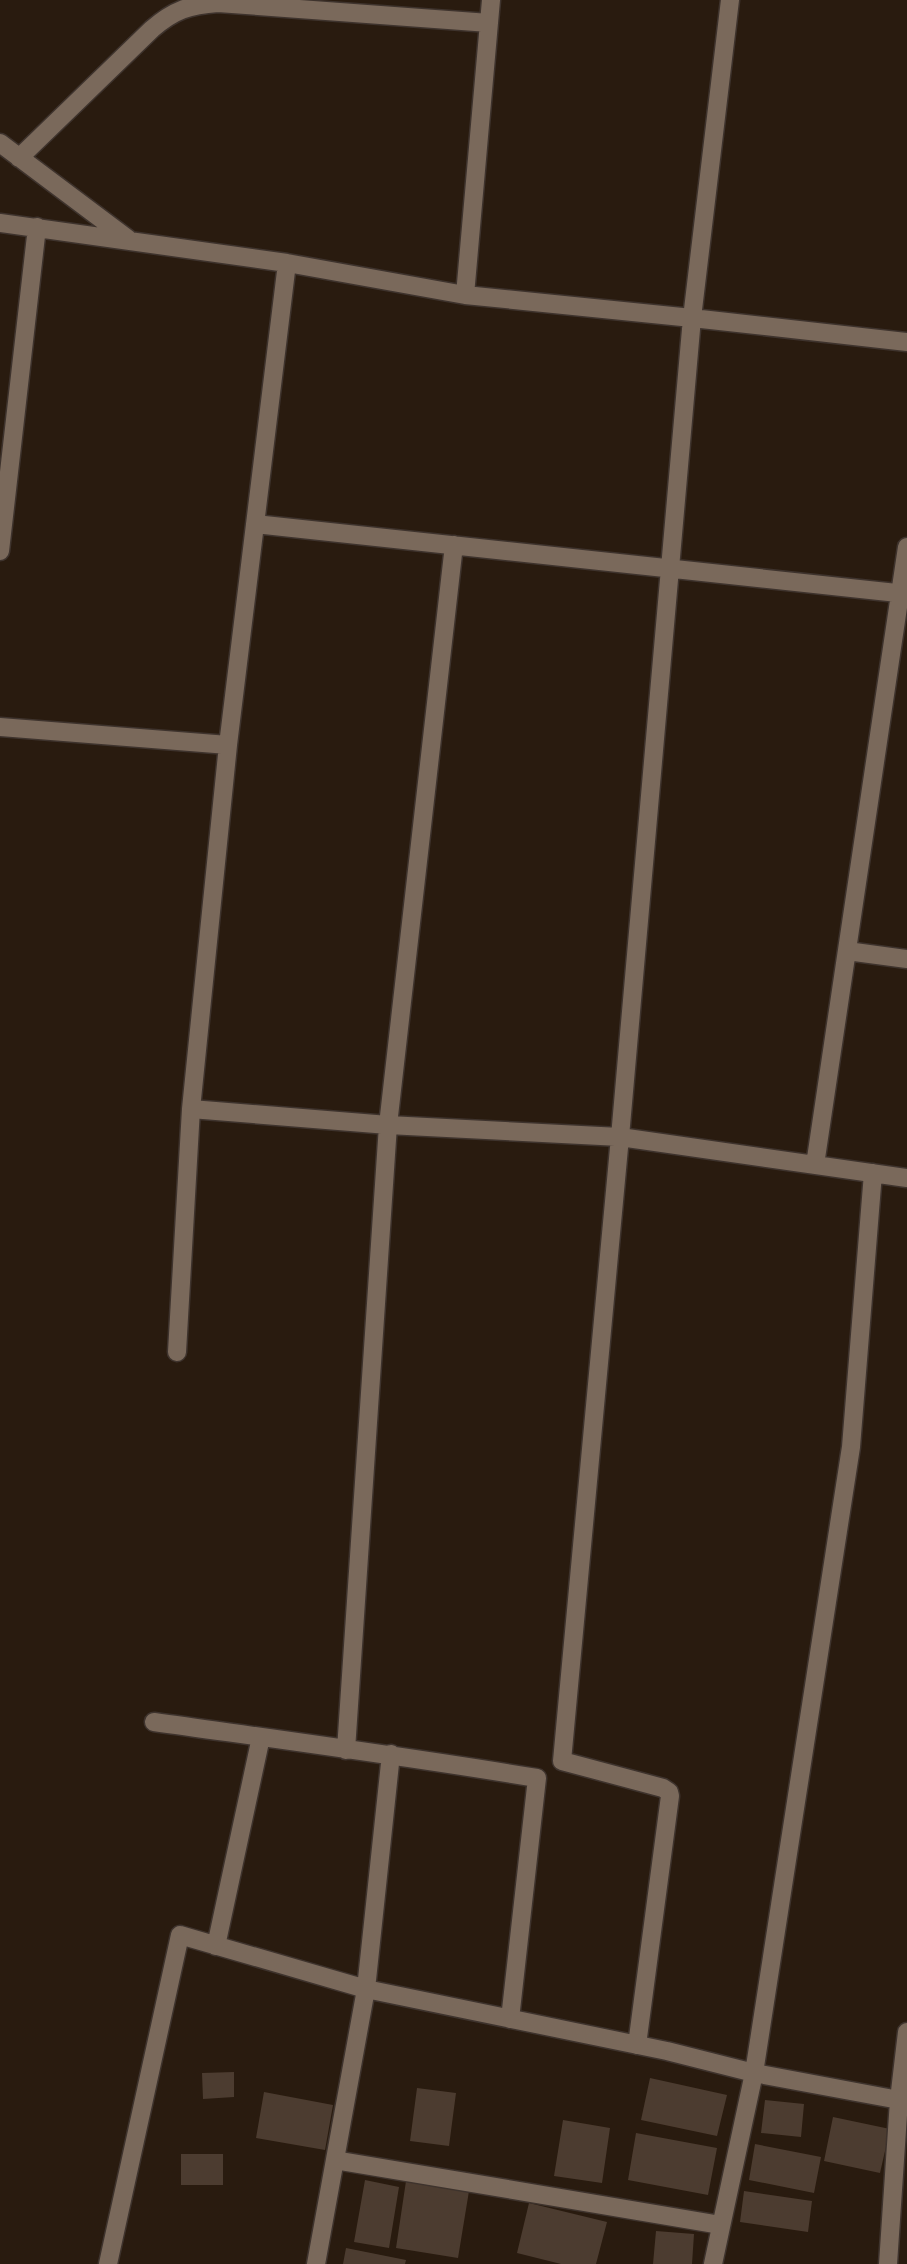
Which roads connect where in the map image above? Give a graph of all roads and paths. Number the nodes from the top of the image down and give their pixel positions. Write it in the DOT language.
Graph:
graph roads {
  1 [pos="491,0"];
  2 [pos="730,0"];
  3 [pos="205,2"];
  4 [pos="489,23"];
  5 [pos="0,143"];
  6 [pos="19,158"];
  7 [pos="0,223"];
  8 [pos="38,227"];
  9 [pos="130,241"];
  10 [pos="287,263"];
  11 [pos="465,295"];
  12 [pos="692,318"];
  13 [pos="907,342"];
  14 [pos="255,524"];
  15 [pos="454,545"];
  16 [pos="907,547"];
  17 [pos="0,551"];
  18 [pos="670,568"];
  19 [pos="904,594"];
  20 [pos="0,727"];
  21 [pos="228,745"];
  22 [pos="847,951"];
  23 [pos="907,959"];
  24 [pos="191,1109"];
  25 [pos="388,1125"];
  26 [pos="620,1137"];
  27 [pos="815,1165"];
  28 [pos="873,1173"];
  29 [pos="907,1178"];
  30 [pos="177,1352"];
  31 [pos="154,1722"];
  32 [pos="261,1737"];
  33 [pos="346,1750"];
  34 [pos="391,1754"];
  35 [pos="216,1946"];
  36 [pos="366,1989"];
  37 [pos="510,2019"];
  38 [pos="907,2032"];
  39 [pos="637,2045"];
  40 [pos="754,2073"];
  41 [pos="899,2100"];
  42 [pos="335,2160"];
  43 [pos="721,2225"];
  44 [pos="108,2264"];
  45 [pos="316,2264"];
  46 [pos="713,2264"];
  47 [pos="888,2264"];
  1 -- 4 [label="street"];
  2 -- 12 [label="street"];
  3 -- 4 [label="street"];
  3 -- 6 [label="street"];
  4 -- 11 [label="street"];
  5 -- 6 [label="street"];
  6 -- 9 [label="street"];
  7 -- 8 [label="street"];
  8 -- 9 [label="street"];
  8 -- 17 [label="street"];
  9 -- 10 [label="street"];
  10 -- 11 [label="street"];
  10 -- 14 [label="street"];
  11 -- 12 [label="street"];
  12 -- 13 [label="street"];
  12 -- 18 [label="street"];
  14 -- 15 [label="street"];
  14 -- 21 [label="street"];
  15 -- 18 [label="street"];
  15 -- 25 [label="street"];
  16 -- 19 [label="street"];
  18 -- 19 [label="street"];
  18 -- 26 [label="street"];
  19 -- 22 [label="street"];
  20 -- 21 [label="street"];
  21 -- 24 [label="street"];
  22 -- 23 [label="street"];
  22 -- 27 [label="street"];
  24 -- 25 [label="street"];
  24 -- 30 [label="street"];
  25 -- 26 [label="street"];
  25 -- 33 [label="street"];
  26 -- 27 [label="street"];
  26 -- 39 [label="street"];
  27 -- 28 [label="street"];
  28 -- 29 [label="street"];
  28 -- 40 [label="street"];
  31 -- 32 [label="street"];
  32 -- 33 [label="street"];
  32 -- 35 [label="street"];
  33 -- 34 [label="street"];
  34 -- 36 [label="street"];
  34 -- 37 [label="street"];
  35 -- 36 [label="street"];
  35 -- 44 [label="street"];
  36 -- 37 [label="street"];
  36 -- 42 [label="street"];
  37 -- 39 [label="street"];
  38 -- 41 [label="street"];
  39 -- 40 [label="street"];
  40 -- 41 [label="street"];
  40 -- 43 [label="street"];
  41 -- 47 [label="street"];
  42 -- 43 [label="street"];
  42 -- 45 [label="street"];
  43 -- 46 [label="street"];
}
